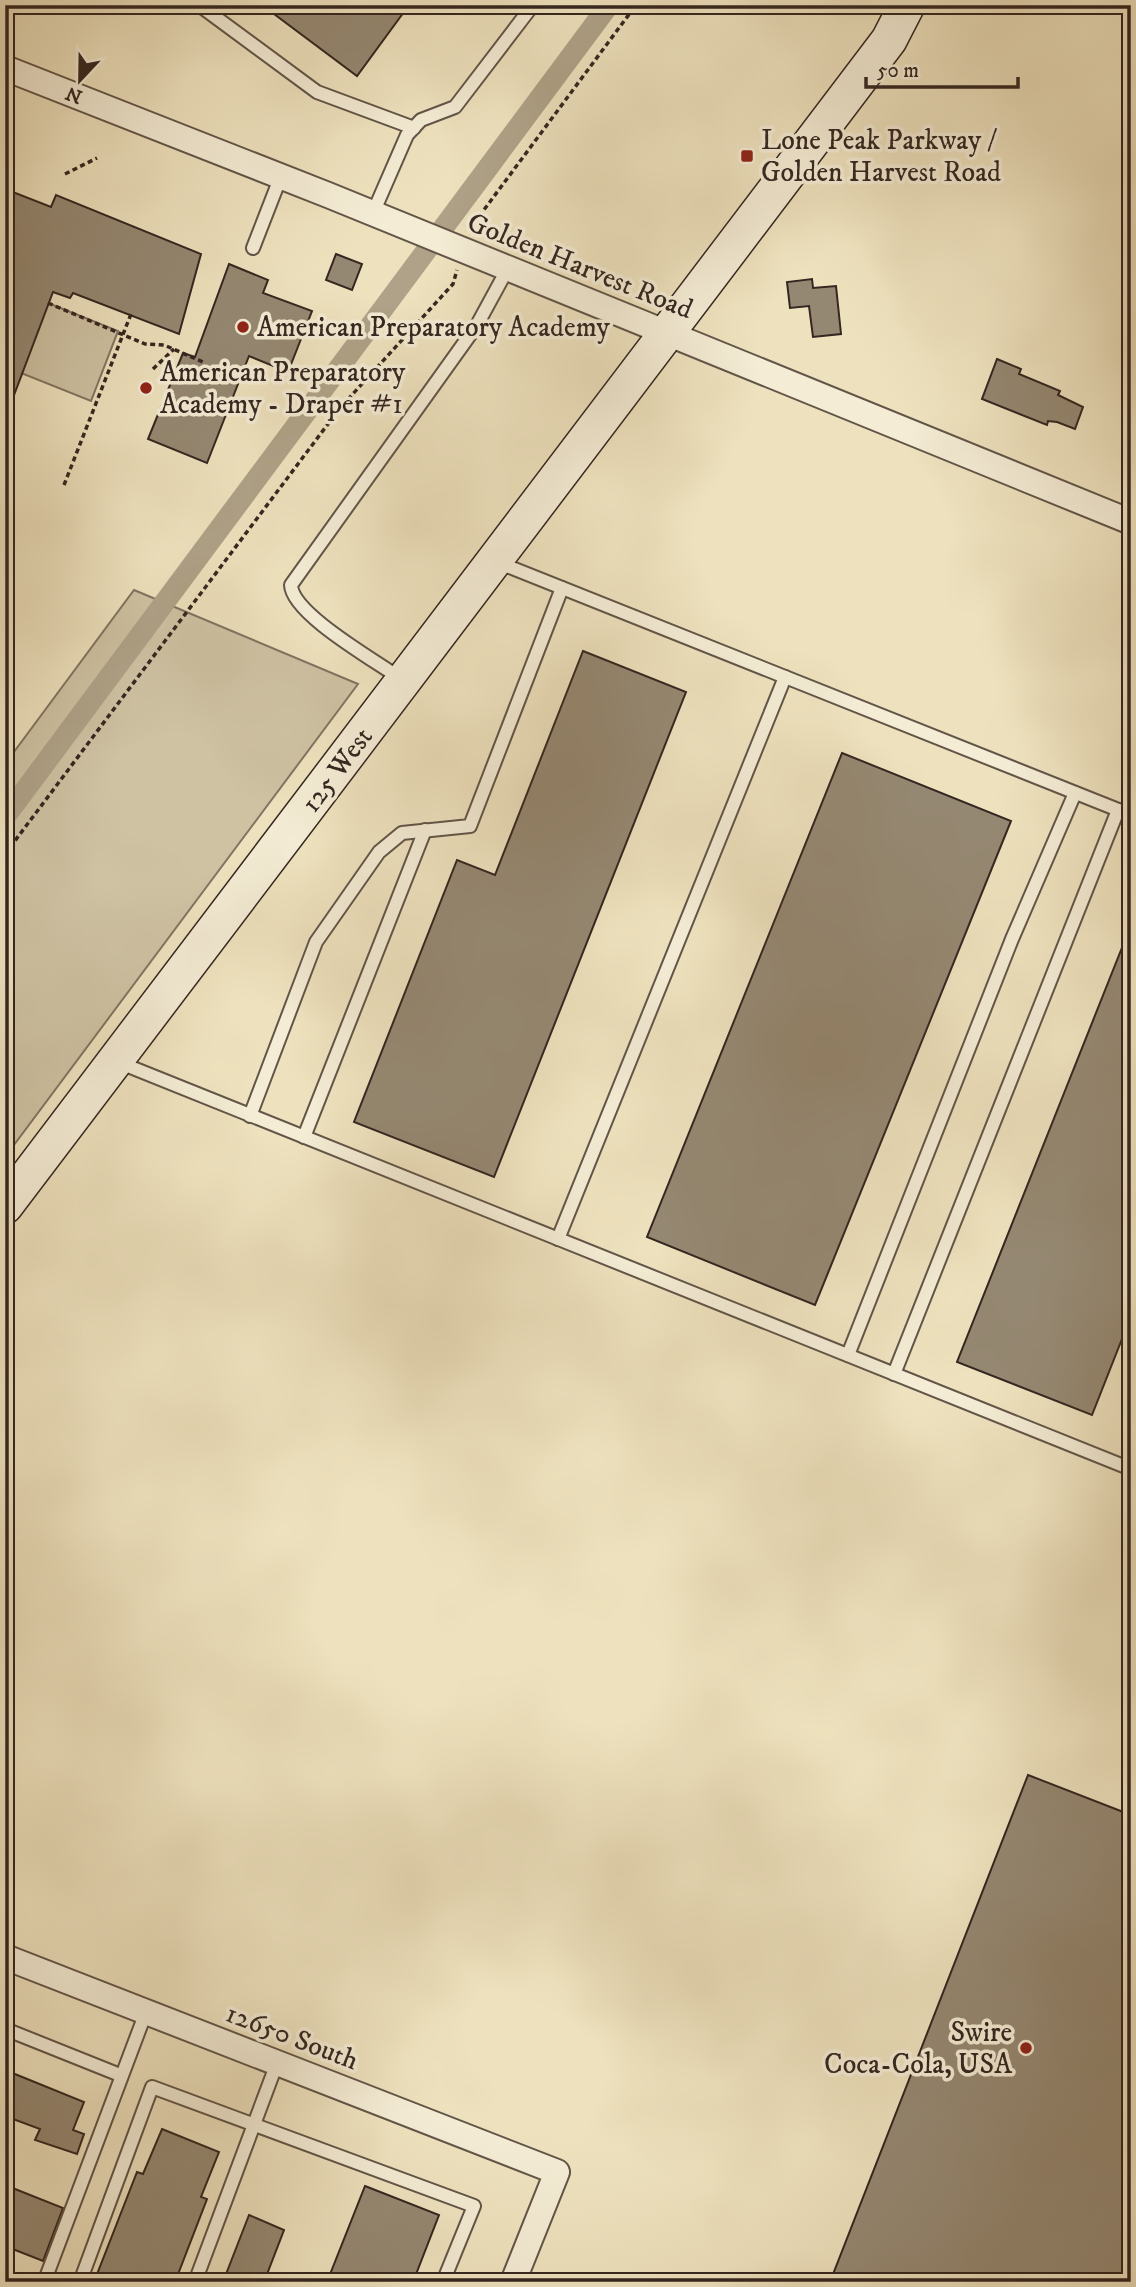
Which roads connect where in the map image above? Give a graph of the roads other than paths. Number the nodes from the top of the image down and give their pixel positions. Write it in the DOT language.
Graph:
graph roads {
  1 [pos="200,5"];
  2 [pos="533,5"];
  3 [pos="907,5"];
  4 [pos="5,68"];
  5 [pos="414,128"];
  6 [pos="281,176"];
  7 [pos="373,213"];
  8 [pos="254,248"];
  9 [pos="508,268"];
  10 [pos="668,334"];
  11 [pos="1131,522"];
  12 [pos="496,561"];
  13 [pos="562,588"];
  14 [pos="785,677"];
  15 [pos="405,681"];
  16 [pos="1074,793"];
  17 [pos="1124,812"];
  18 [pos="425,830"];
  19 [pos="115,1062"];
  20 [pos="250,1116"];
  21 [pos="304,1137"];
  22 [pos="5,1206"];
  23 [pos="558,1239"];
  24 [pos="848,1355"];
  25 [pos="894,1374"];
  26 [pos="1131,1469"];
  27 [pos="5,1957"];
  28 [pos="146,2012"];
  29 [pos="5,2029"];
  30 [pos="277,2063"];
  31 [pos="120,2075"];
  32 [pos="255,2124"];
  33 [pos="36,2282"];
  34 [pos="79,2282"];
  35 [pos="195,2282"];
  36 [pos="443,2282"];
  37 [pos="513,2282"];
  1 -- 5 [label="lane"];
  2 -- 5 [label="lane"];
  3 -- 10 [label="main road, 125 West"];
  4 -- 6 [label="street, Golden Harvest Road"];
  5 -- 7 [label="lane"];
  6 -- 7 [label="street, Golden Harvest Road"];
  6 -- 8 [label="lane"];
  7 -- 9 [label="street, Golden Harvest Road"];
  9 -- 10 [label="street, Golden Harvest Road"];
  9 -- 15 [label="lane"];
  10 -- 11 [label="street, Golden Harvest Road"];
  10 -- 12 [label="main road, 125 West"];
  12 -- 13 [label="lane"];
  12 -- 15 [label="main road, 125 West"];
  13 -- 14 [label="lane"];
  13 -- 18 [label="lane"];
  14 -- 16 [label="lane"];
  14 -- 23 [label="lane"];
  15 -- 19 [label="main road, 125 West"];
  16 -- 17 [label="lane"];
  16 -- 24 [label="lane"];
  17 -- 25 [label="lane"];
  18 -- 20 [label="lane"];
  18 -- 21 [label="lane"];
  19 -- 20 [label="lane"];
  19 -- 22 [label="main road, 125 West"];
  20 -- 21 [label="lane"];
  21 -- 23 [label="lane"];
  23 -- 24 [label="lane"];
  24 -- 25 [label="lane"];
  25 -- 26 [label="lane"];
  27 -- 28 [label="street, 12650 South"];
  28 -- 30 [label="street, 12650 South"];
  28 -- 31 [label="lane"];
  29 -- 31 [label="lane"];
  30 -- 32 [label="lane"];
  30 -- 37 [label="street, 12650 South"];
  31 -- 33 [label="lane"];
  32 -- 34 [label="lane"];
  32 -- 35 [label="lane"];
  32 -- 36 [label="lane"];
}
